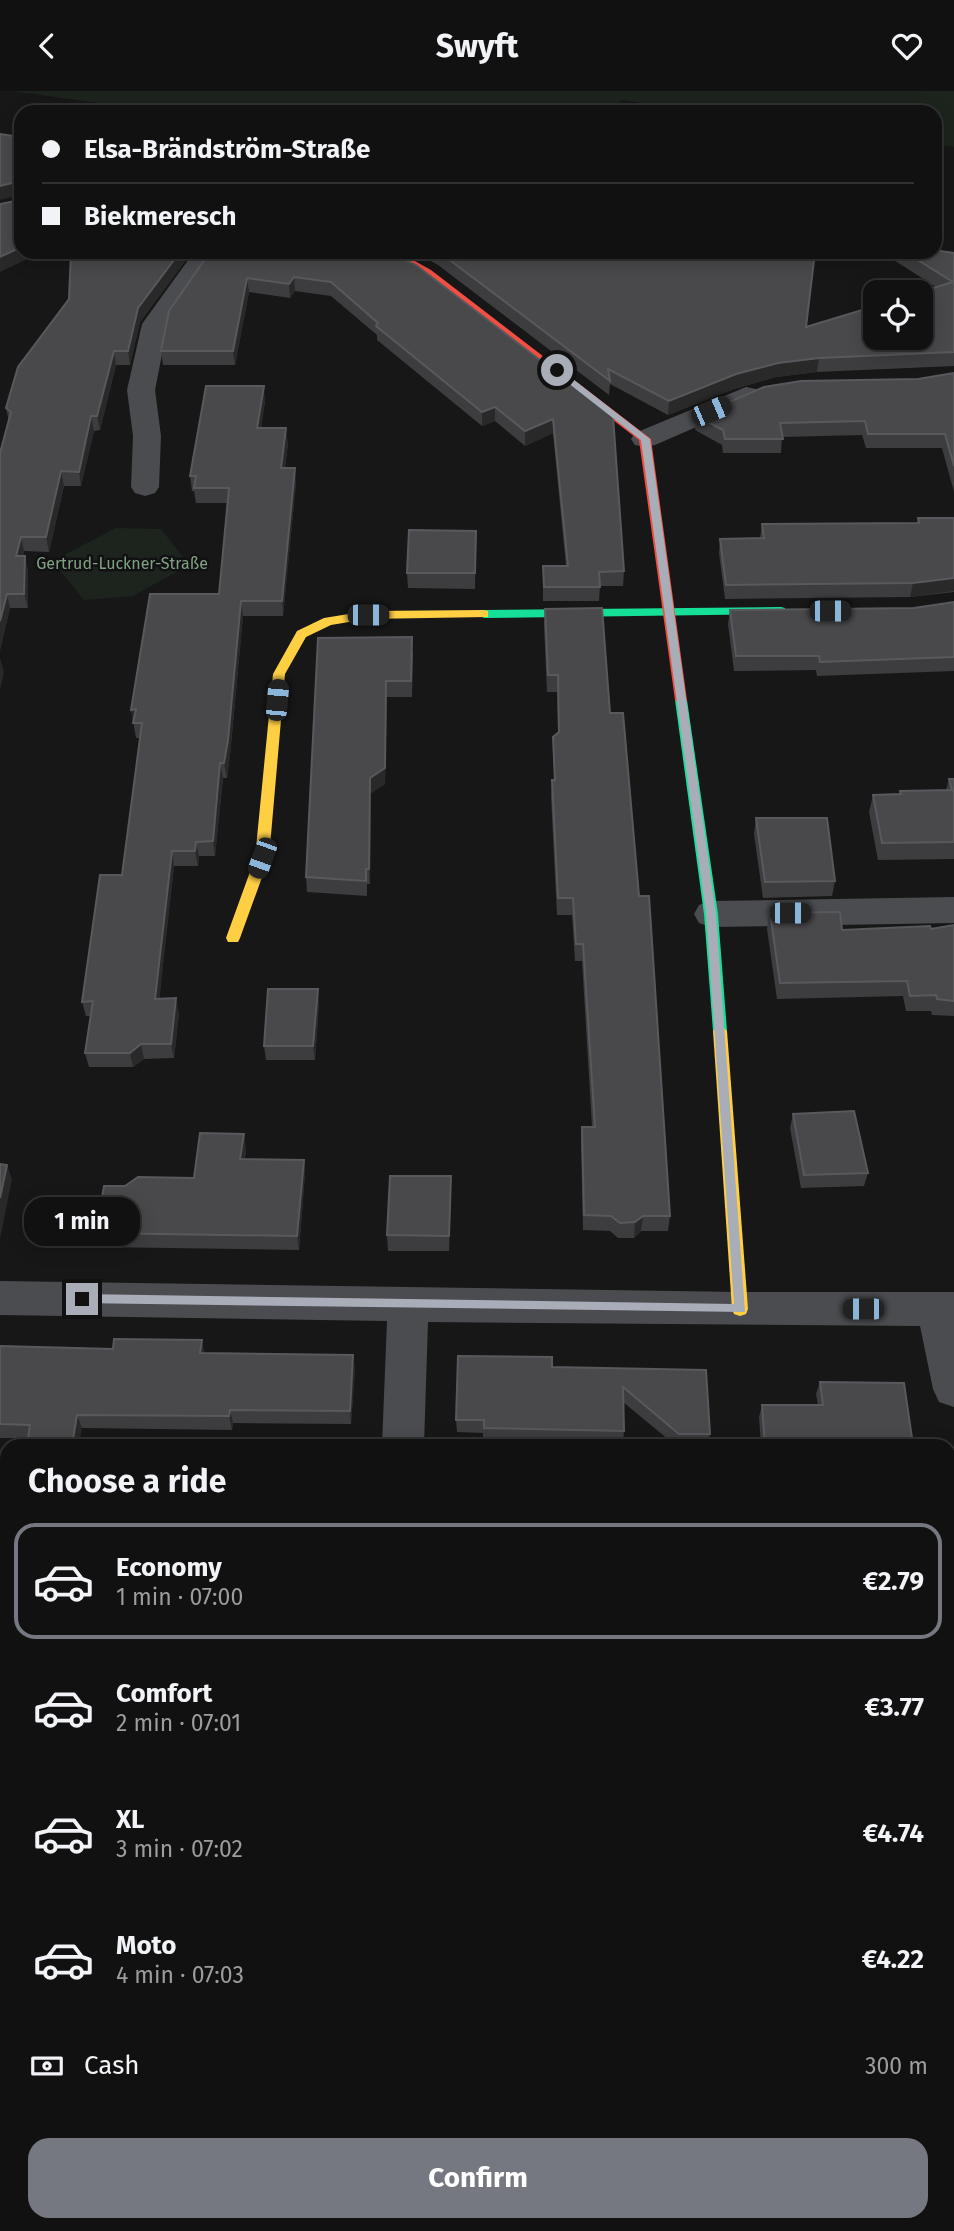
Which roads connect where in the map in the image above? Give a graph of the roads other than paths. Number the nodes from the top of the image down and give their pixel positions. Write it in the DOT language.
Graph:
graph roads {
  1 [pos="202,259"];
  2 [pos="404,259"];
  3 [pos="765,390"];
  4 [pos="645,439"];
  5 [pos="145,487"];
  6 [pos="803,611"];
  7 [pos="669,612"];
  8 [pos="954,910"];
  9 [pos="711,914"];
  10 [pos="233,938"];
  11 [pos="0,1298"];
  12 [pos="408,1305"];
  13 [pos="740,1309"];
  14 [pos="946,1309"];
  15 [pos="954,1389"];
  16 [pos="403,1439"];
  1 -- 5 [label="street"];
  2 -- 4 [label="street"];
  3 -- 4 [label="street"];
  4 -- 7 [label="street"];
  6 -- 7 [label="street"];
  7 -- 9 [label="street"];
  7 -- 10 [label="street"];
  8 -- 9 [label="street"];
  9 -- 13 [label="street"];
  11 -- 12 [label="street"];
  12 -- 13 [label="street"];
  12 -- 16 [label="street"];
  13 -- 14 [label="street"];
  14 -- 15 [label="street"];
}
